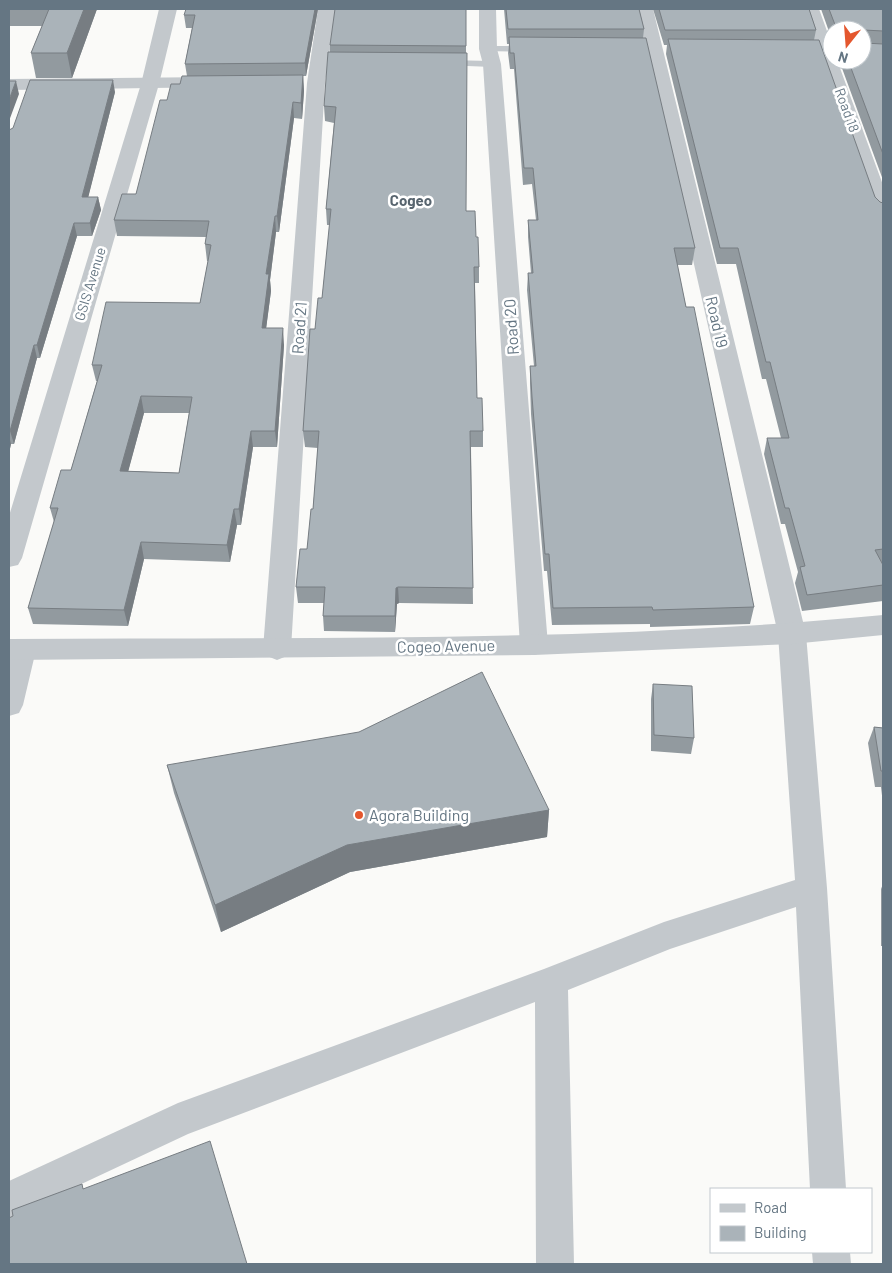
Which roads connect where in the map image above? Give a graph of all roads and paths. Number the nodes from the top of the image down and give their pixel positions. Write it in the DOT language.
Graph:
graph roads {
  1 [pos="168,9"];
  2 [pos="327,9"];
  3 [pos="487,9"];
  4 [pos="644,9"];
  5 [pos="810,9"];
  6 [pos="822,42"];
  7 [pos="536,49"];
  8 [pos="490,57"];
  9 [pos="438,63"];
  10 [pos="832,70"];
  11 [pos="238,83"];
  12 [pos="150,84"];
  13 [pos="9,85"];
  14 [pos="883,212"];
  15 [pos="9,558"];
  16 [pos="883,625"];
  17 [pos="792,634"];
  18 [pos="534,645"];
  19 [pos="277,649"];
  20 [pos="15,650"];
  21 [pos="9,705"];
  22 [pos="811,888"];
  23 [pos="551,981"];
  24 [pos="828,1188"];
  25 [pos="9,1200"];
  26 [pos="555,1264"];
  1 -- 12 [label="street, GSIS Avenue"];
  2 -- 19 [label="street, Road 21"];
  3 -- 8 [label="street, Road 20"];
  4 -- 17 [label="street, Road 19"];
  5 -- 6 [label="street, Road 18"];
  7 -- 8 [label="lane"];
  8 -- 9 [label="lane"];
  8 -- 18 [label="street, Road 20"];
  10 -- 14 [label="street, Road 18"];
  11 -- 12 [label="street"];
  12 -- 13 [label="street"];
  12 -- 15 [label="street, GSIS Avenue"];
  16 -- 17 [label="street, Cogeo Avenue"];
  17 -- 18 [label="street, Cogeo Avenue"];
  17 -- 22 [label="street, Road 19"];
  18 -- 19 [label="street, Cogeo Avenue"];
  19 -- 20 [label="street, Cogeo Avenue"];
  20 -- 21 [label="street"];
  22 -- 23 [label="street"];
  22 -- 24 [label="street, Road 19"];
  23 -- 25 [label="street"];
  23 -- 26 [label="street"];
}
